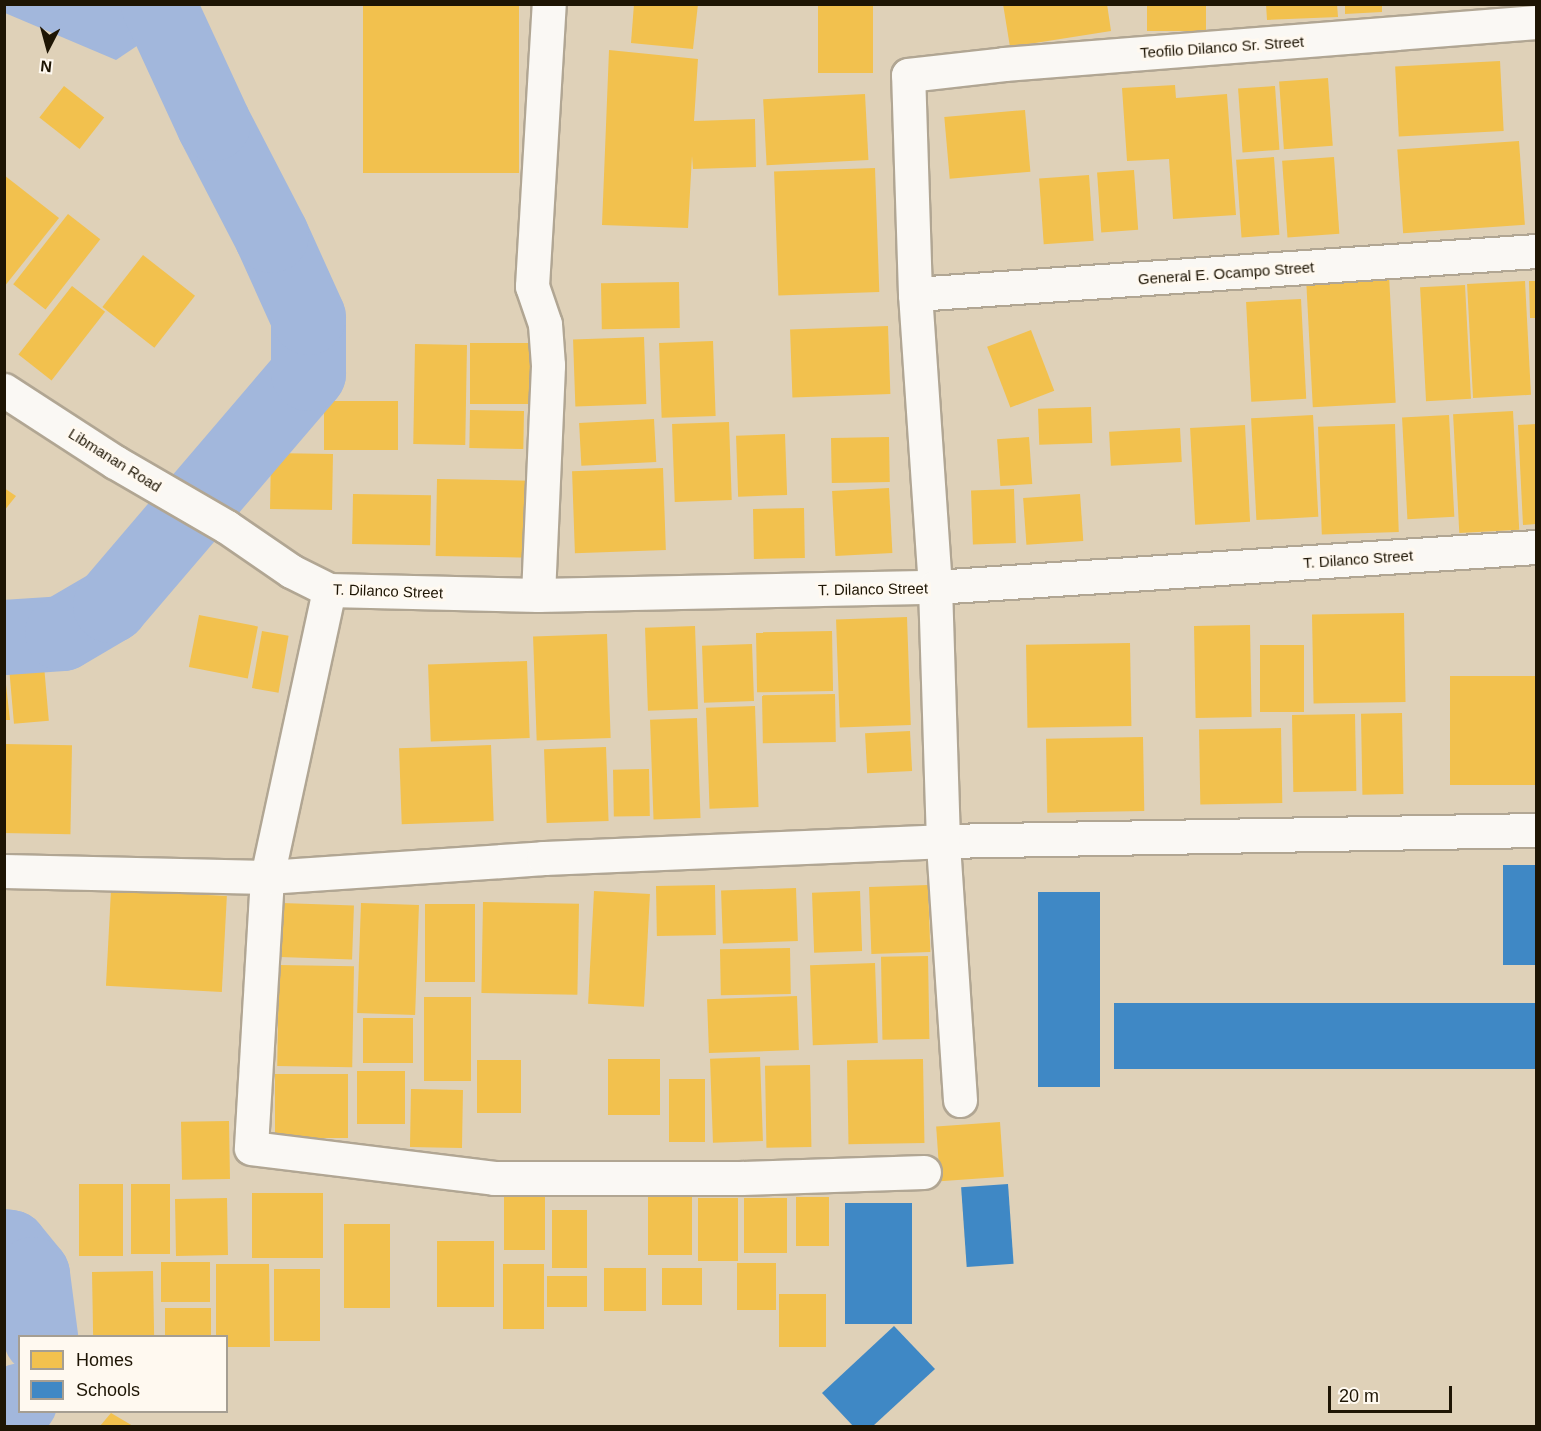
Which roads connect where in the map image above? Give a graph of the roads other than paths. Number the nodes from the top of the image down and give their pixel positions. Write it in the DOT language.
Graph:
graph roads {
  1 [pos="549,4"];
  2 [pos="1536,22"];
  3 [pos="1536,251"];
  4 [pos="915,294"];
  5 [pos="4,390"];
  6 [pos="227,527"];
  7 [pos="1536,547"];
  8 [pos="935,587"];
  9 [pos="328,590"];
  10 [pos="538,596"];
  11 [pos="1536,830"];
  12 [pos="943,842"];
  13 [pos="4,871"];
  14 [pos="267,877"];
  15 [pos="960,1100"];
  16 [pos="924,1172"];
  1 -- 10 [label="street"];
  2 -- 4 [label="street, Teofilo Dilanco Sr. Street"];
  3 -- 4 [label="street, General E. Ocampo Street"];
  4 -- 8 [label="street"];
  5 -- 6 [label="street, Libmanan Road"];
  6 -- 9 [label="street, T. Dilanco Street"];
  7 -- 8 [label="street, T. Dilanco Street"];
  8 -- 10 [label="street, T. Dilanco Street"];
  8 -- 12 [label="street"];
  9 -- 10 [label="street, T. Dilanco Street"];
  9 -- 14 [label="street"];
  11 -- 12 [label="street"];
  12 -- 14 [label="street"];
  12 -- 15 [label="street"];
  13 -- 14 [label="street"];
  14 -- 16 [label="street"];
}
